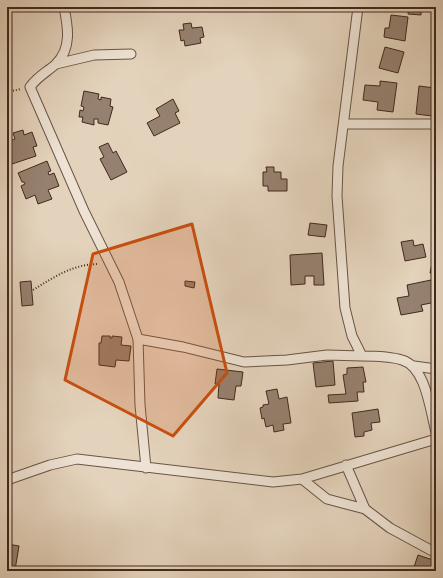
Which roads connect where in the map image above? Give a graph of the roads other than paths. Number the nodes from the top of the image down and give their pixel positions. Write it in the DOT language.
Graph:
graph roads {
  1 [pos="64,7"];
  2 [pos="358,7"];
  3 [pos="131,54"];
  4 [pos="56,64"];
  5 [pos="344,124"];
  6 [pos="436,124"];
  7 [pos="138,338"];
  8 [pos="362,356"];
  9 [pos="414,366"];
  10 [pos="436,369"];
  11 [pos="436,432"];
  12 [pos="436,439"];
  13 [pos="346,465"];
  14 [pos="146,468"];
  15 [pos="302,479"];
  16 [pos="7,480"];
  17 [pos="365,509"];
  18 [pos="436,553"];
  19 [pos="436,567"];
  20 [pos="434,571"];
  1 -- 4 [label="street"];
  2 -- 5 [label="street"];
  3 -- 4 [label="street"];
  4 -- 7 [label="street"];
  5 -- 6 [label="street"];
  5 -- 8 [label="street"];
  7 -- 8 [label="street"];
  7 -- 14 [label="street"];
  8 -- 9 [label="street"];
  9 -- 10 [label="street"];
  9 -- 11 [label="street"];
  12 -- 13 [label="street"];
  13 -- 15 [label="street"];
  13 -- 17 [label="street"];
  14 -- 15 [label="street"];
  14 -- 16 [label="street"];
  15 -- 17 [label="street"];
  17 -- 18 [label="street"];
  19 -- 20 [label="street"];
}
